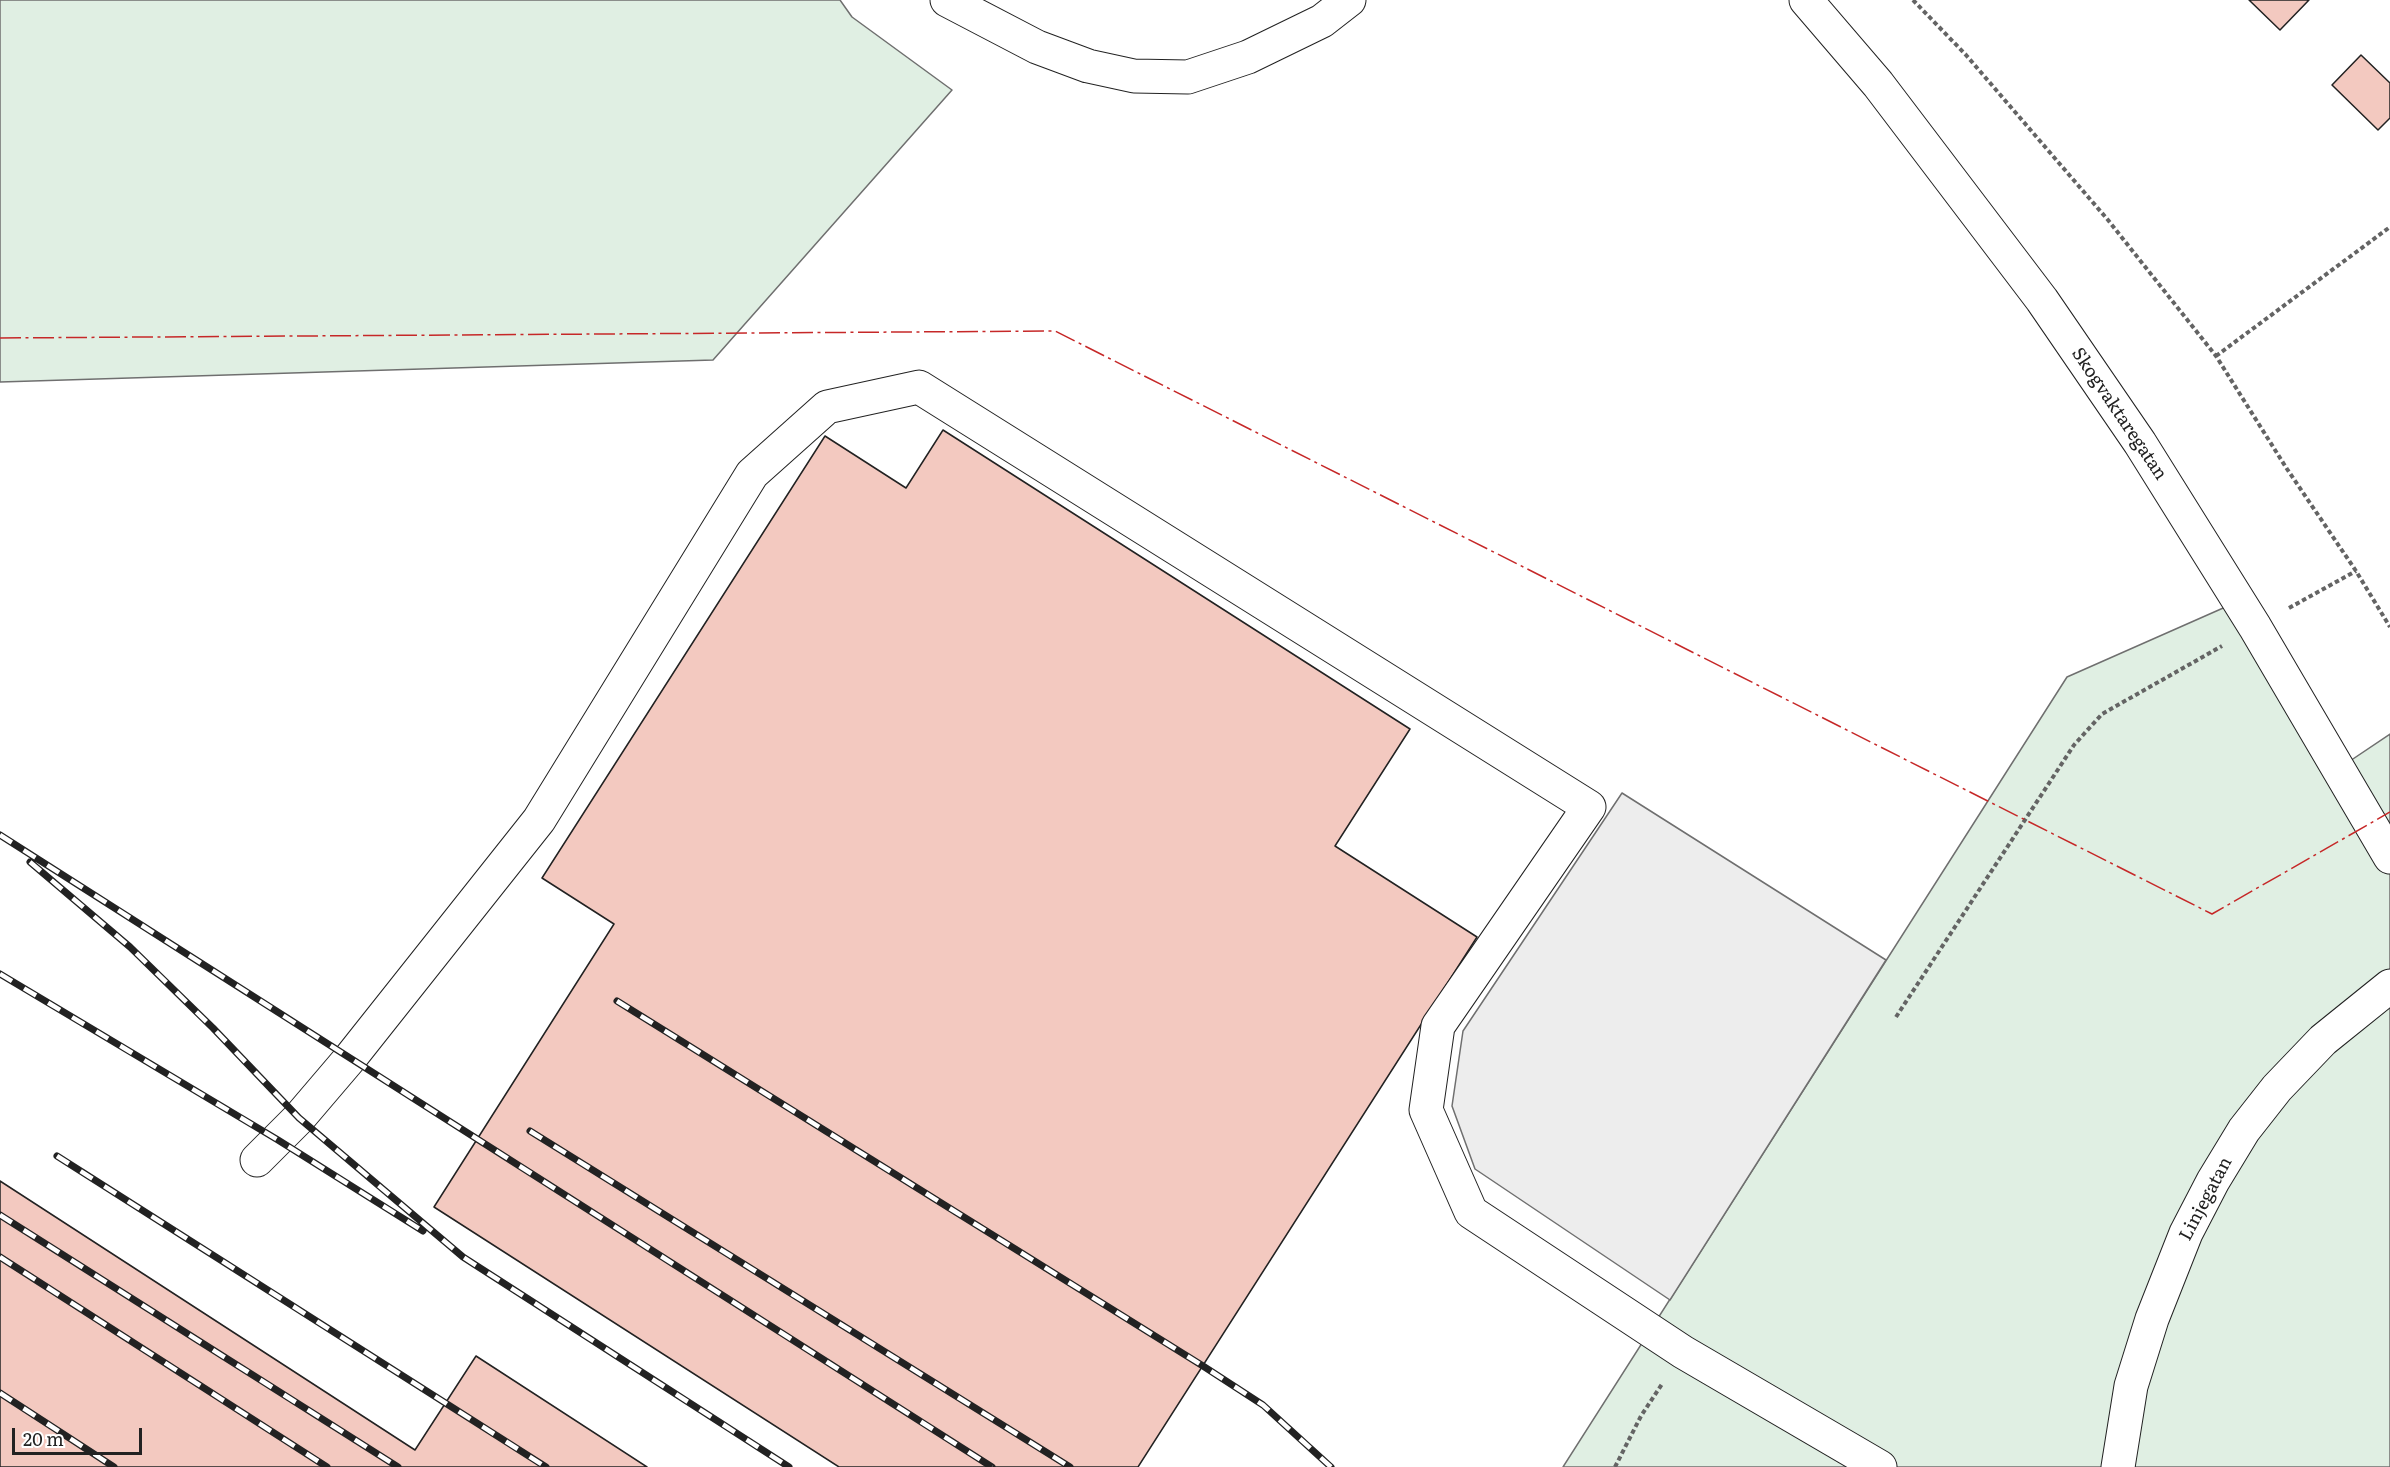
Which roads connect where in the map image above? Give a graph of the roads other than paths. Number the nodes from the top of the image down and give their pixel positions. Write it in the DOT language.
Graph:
graph roads {
  1 [pos="947,0"];
  2 [pos="1349,0"];
  3 [pos="1806,0"];
  4 [pos="2390,857"];
  5 [pos="2390,986"];
  6 [pos="257,1160"];
  7 [pos="1880,1467"];
  8 [pos="2118,1467"];
  1 -- 2 [label="street"];
  3 -- 4 [label="street, Skogvaktaregatan"];
  5 -- 8 [label="street, Linjegatan"];
  6 -- 7 [label="street"];
}
